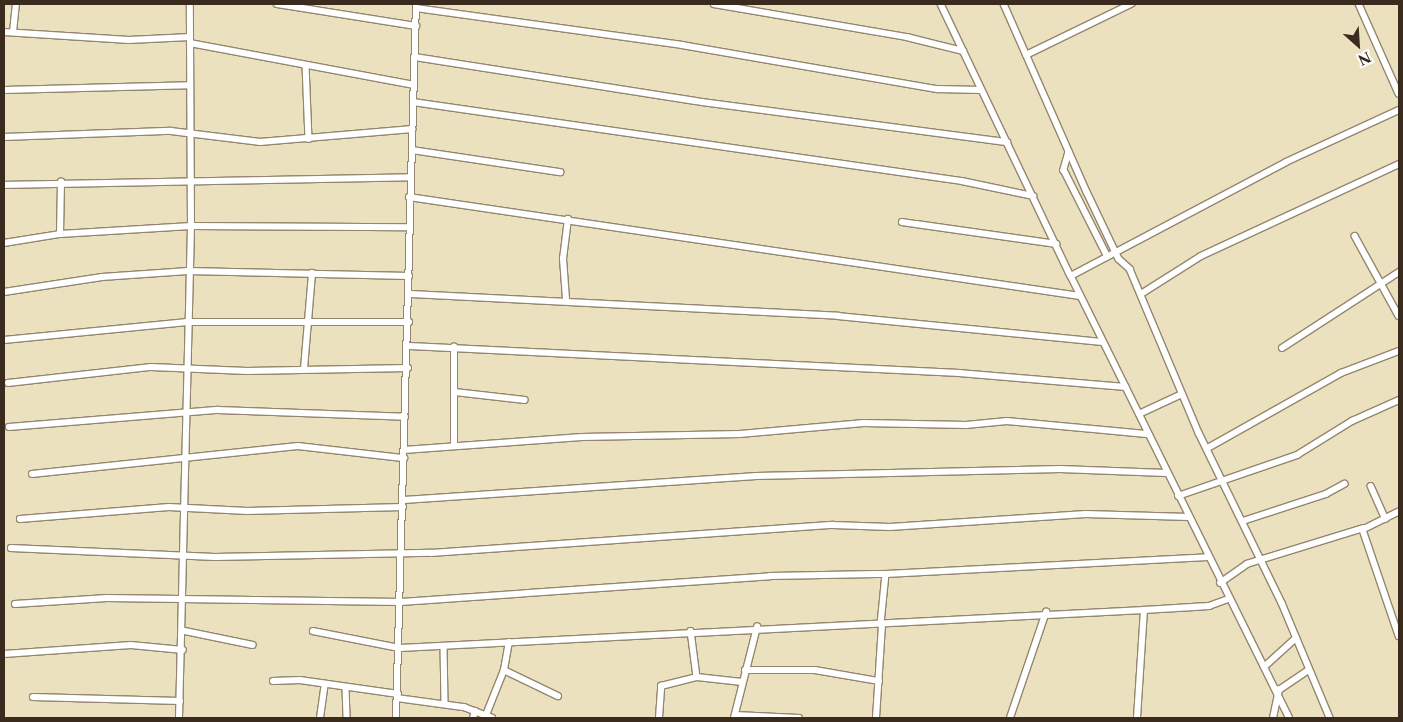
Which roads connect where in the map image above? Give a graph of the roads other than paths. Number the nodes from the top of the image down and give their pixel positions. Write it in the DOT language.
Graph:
graph roads {
  1 [pos="16,4"];
  2 [pos="190,4"];
  3 [pos="277,4"];
  4 [pos="714,4"];
  5 [pos="940,4"];
  6 [pos="1004,4"];
  7 [pos="1131,4"];
  8 [pos="1359,4"];
  9 [pos="416,6"];
  10 [pos="416,26"];
  11 [pos="4,32"];
  12 [pos="13,32"];
  13 [pos="190,40"];
  14 [pos="963,51"];
  15 [pos="1026,55"];
  16 [pos="415,57"];
  17 [pos="306,65"];
  18 [pos="190,85"];
  19 [pos="414,85"];
  20 [pos="4,90"];
  21 [pos="980,90"];
  22 [pos="1399,94"];
  23 [pos="413,102"];
  24 [pos="1399,110"];
  25 [pos="412,129"];
  26 [pos="189,132"];
  27 [pos="4,137"];
  28 [pos="309,139"];
  29 [pos="1007,142"];
  30 [pos="412,150"];
  31 [pos="1069,152"];
  32 [pos="1399,164"];
  33 [pos="560,172"];
  34 [pos="410,177"];
  35 [pos="190,178"];
  36 [pos="61,182"];
  37 [pos="4,185"];
  38 [pos="1033,196"];
  39 [pos="409,197"];
  40 [pos="568,220"];
  41 [pos="902,222"];
  42 [pos="191,226"];
  43 [pos="409,227"];
  44 [pos="60,234"];
  45 [pos="1355,236"];
  46 [pos="4,243"];
  47 [pos="1056,244"];
  48 [pos="1115,251"];
  49 [pos="1107,255"];
  50 [pos="188,271"];
  51 [pos="1399,272"];
  52 [pos="312,273"];
  53 [pos="410,276"];
  54 [pos="1071,276"];
  55 [pos="1380,288"];
  56 [pos="4,292"];
  57 [pos="411,294"];
  58 [pos="1141,294"];
  59 [pos="1080,296"];
  60 [pos="566,300"];
  61 [pos="1399,316"];
  62 [pos="309,321"];
  63 [pos="187,322"];
  64 [pos="409,322"];
  65 [pos="4,340"];
  66 [pos="1102,342"];
  67 [pos="410,346"];
  68 [pos="454,347"];
  69 [pos="1282,348"];
  70 [pos="1399,350"];
  71 [pos="186,366"];
  72 [pos="408,368"];
  73 [pos="304,369"];
  74 [pos="8,383"];
  75 [pos="1125,387"];
  76 [pos="455,392"];
  77 [pos="1182,394"];
  78 [pos="525,400"];
  79 [pos="1399,400"];
  80 [pos="185,414"];
  81 [pos="1139,414"];
  82 [pos="405,417"];
  83 [pos="9,427"];
  84 [pos="1148,434"];
  85 [pos="454,446"];
  86 [pos="1208,448"];
  87 [pos="404,450"];
  88 [pos="404,458"];
  89 [pos="184,459"];
  90 [pos="32,474"];
  91 [pos="1166,474"];
  92 [pos="1223,479"];
  93 [pos="1344,484"];
  94 [pos="1371,486"];
  95 [pos="1178,496"];
  96 [pos="403,503"];
  97 [pos="183,508"];
  98 [pos="1399,512"];
  99 [pos="1188,517"];
  100 [pos="20,519"];
  101 [pos="1386,519"];
  102 [pos="1243,521"];
  103 [pos="1364,528"];
  104 [pos="11,548"];
  105 [pos="403,553"];
  106 [pos="182,554"];
  107 [pos="1208,557"];
  108 [pos="1259,560"];
  109 [pos="886,574"];
  110 [pos="1220,583"];
  111 [pos="1228,599"];
  112 [pos="184,601"];
  113 [pos="401,602"];
  114 [pos="15,604"];
  115 [pos="1144,610"];
  116 [pos="1046,612"];
  117 [pos="881,624"];
  118 [pos="756,627"];
  119 [pos="185,631"];
  120 [pos="313,631"];
  121 [pos="691,631"];
  122 [pos="1399,636"];
  123 [pos="1296,638"];
  124 [pos="508,642"];
  125 [pos="253,645"];
  126 [pos="444,646"];
  127 [pos="400,648"];
  128 [pos="183,650"];
  129 [pos="4,654"];
  130 [pos="1264,666"];
  131 [pos="504,670"];
  132 [pos="745,670"];
  133 [pos="1309,670"];
  134 [pos="697,678"];
  135 [pos="879,680"];
  136 [pos="273,681"];
  137 [pos="742,682"];
  138 [pos="325,684"];
  139 [pos="346,688"];
  140 [pos="1277,694"];
  141 [pos="398,696"];
  142 [pos="558,696"];
  143 [pos="33,697"];
  144 [pos="180,702"];
  145 [pos="445,704"];
  146 [pos="475,711"];
  147 [pos="486,715"];
  148 [pos="734,716"];
  149 [pos="180,718"];
  150 [pos="320,718"];
  151 [pos="347,718"];
  152 [pos="396,718"];
  153 [pos="473,718"];
  154 [pos="492,718"];
  155 [pos="659,718"];
  156 [pos="799,718"];
  157 [pos="876,718"];
  158 [pos="1010,718"];
  159 [pos="1138,718"];
  160 [pos="1273,718"];
  161 [pos="1289,718"];
  162 [pos="1330,718"];
  1 -- 12 [label="street"];
  2 -- 13 [label="street"];
  3 -- 10 [label="street"];
  4 -- 14 [label="street"];
  5 -- 14 [label="street"];
  6 -- 15 [label="street"];
  7 -- 15 [label="street"];
  8 -- 22 [label="street"];
  9 -- 10 [label="street"];
  9 -- 21 [label="street"];
  10 -- 16 [label="street"];
  11 -- 12 [label="street"];
  12 -- 13 [label="street"];
  13 -- 17 [label="street"];
  13 -- 18 [label="street"];
  14 -- 21 [label="street"];
  15 -- 31 [label="street"];
  16 -- 19 [label="street"];
  16 -- 29 [label="street"];
  17 -- 19 [label="street"];
  17 -- 28 [label="street"];
  18 -- 20 [label="street"];
  18 -- 26 [label="street"];
  19 -- 23 [label="street"];
  21 -- 29 [label="street"];
  23 -- 25 [label="street"];
  23 -- 38 [label="street"];
  24 -- 48 [label="street"];
  25 -- 28 [label="street"];
  25 -- 30 [label="street"];
  26 -- 27 [label="street"];
  26 -- 28 [label="street"];
  26 -- 35 [label="street"];
  29 -- 38 [label="street"];
  30 -- 33 [label="street"];
  30 -- 34 [label="street"];
  31 -- 48 [label="street"];
  31 -- 49 [label="street"];
  32 -- 58 [label="street"];
  34 -- 35 [label="street"];
  34 -- 39 [label="street"];
  35 -- 36 [label="street"];
  35 -- 42 [label="street"];
  36 -- 37 [label="street"];
  36 -- 44 [label="street"];
  38 -- 47 [label="street"];
  39 -- 40 [label="street"];
  39 -- 43 [label="street"];
  40 -- 59 [label="street"];
  40 -- 60 [label="street"];
  41 -- 47 [label="street"];
  42 -- 43 [label="street"];
  42 -- 44 [label="street"];
  42 -- 50 [label="street"];
  43 -- 53 [label="street"];
  44 -- 46 [label="street"];
  45 -- 55 [label="street"];
  47 -- 54 [label="street"];
  48 -- 49 [label="street"];
  48 -- 58 [label="street"];
  49 -- 54 [label="street"];
  50 -- 52 [label="street"];
  50 -- 56 [label="street"];
  50 -- 63 [label="street"];
  51 -- 55 [label="street"];
  52 -- 53 [label="street"];
  52 -- 62 [label="street"];
  53 -- 57 [label="street"];
  54 -- 59 [label="street"];
  55 -- 61 [label="street"];
  55 -- 69 [label="street"];
  57 -- 60 [label="street"];
  57 -- 64 [label="street"];
  58 -- 77 [label="street"];
  59 -- 66 [label="street"];
  60 -- 66 [label="street"];
  62 -- 63 [label="street"];
  62 -- 64 [label="street"];
  62 -- 73 [label="street"];
  63 -- 65 [label="street"];
  63 -- 71 [label="street"];
  64 -- 67 [label="street"];
  66 -- 75 [label="street"];
  67 -- 68 [label="street"];
  67 -- 72 [label="street"];
  68 -- 75 [label="street"];
  68 -- 76 [label="street"];
  70 -- 86 [label="street"];
  71 -- 73 [label="street"];
  71 -- 74 [label="street"];
  71 -- 80 [label="street"];
  72 -- 73 [label="street"];
  72 -- 82 [label="street"];
  75 -- 81 [label="street"];
  76 -- 78 [label="street"];
  76 -- 85 [label="street"];
  77 -- 81 [label="street"];
  77 -- 86 [label="street"];
  79 -- 92 [label="street"];
  80 -- 82 [label="street"];
  80 -- 83 [label="street"];
  80 -- 89 [label="street"];
  81 -- 84 [label="street"];
  82 -- 87 [label="street"];
  84 -- 85 [label="street"];
  84 -- 91 [label="street"];
  85 -- 87 [label="street"];
  86 -- 92 [label="street"];
  87 -- 88 [label="street"];
  88 -- 89 [label="street"];
  88 -- 96 [label="street"];
  89 -- 90 [label="street"];
  89 -- 97 [label="street"];
  91 -- 95 [label="street"];
  91 -- 96 [label="street"];
  92 -- 95 [label="street"];
  92 -- 102 [label="street"];
  93 -- 102 [label="street"];
  94 -- 101 [label="street"];
  95 -- 99 [label="street"];
  96 -- 97 [label="street"];
  96 -- 105 [label="street"];
  97 -- 100 [label="street"];
  97 -- 106 [label="street"];
  98 -- 101 [label="street"];
  99 -- 105 [label="street"];
  99 -- 107 [label="street"];
  101 -- 103 [label="street"];
  102 -- 108 [label="street"];
  103 -- 108 [label="street"];
  103 -- 122 [label="street"];
  104 -- 106 [label="street"];
  105 -- 106 [label="street"];
  105 -- 113 [label="street"];
  106 -- 112 [label="street"];
  107 -- 109 [label="street"];
  107 -- 110 [label="street"];
  108 -- 110 [label="street"];
  108 -- 123 [label="street"];
  109 -- 113 [label="street"];
  109 -- 117 [label="street"];
  110 -- 111 [label="street"];
  111 -- 115 [label="street"];
  111 -- 130 [label="street"];
  112 -- 113 [label="street"];
  112 -- 114 [label="street"];
  112 -- 119 [label="street"];
  113 -- 127 [label="street"];
  115 -- 116 [label="street"];
  115 -- 159 [label="street"];
  116 -- 117 [label="street"];
  116 -- 158 [label="street"];
  117 -- 118 [label="street"];
  117 -- 135 [label="street"];
  118 -- 121 [label="street"];
  118 -- 132 [label="street"];
  119 -- 125 [label="street"];
  119 -- 128 [label="street"];
  120 -- 127 [label="street"];
  121 -- 124 [label="street"];
  121 -- 134 [label="street"];
  123 -- 130 [label="street"];
  123 -- 133 [label="street"];
  124 -- 126 [label="street"];
  124 -- 131 [label="street"];
  126 -- 127 [label="street"];
  126 -- 145 [label="street"];
  127 -- 141 [label="street"];
  128 -- 129 [label="street"];
  128 -- 144 [label="street"];
  130 -- 140 [label="street"];
  131 -- 142 [label="street"];
  131 -- 147 [label="street"];
  132 -- 135 [label="street"];
  132 -- 137 [label="street"];
  133 -- 140 [label="street"];
  133 -- 162 [label="street"];
  134 -- 137 [label="street"];
  134 -- 155 [label="street"];
  135 -- 157 [label="street"];
  136 -- 138 [label="street"];
  137 -- 148 [label="street"];
  138 -- 139 [label="street"];
  138 -- 150 [label="street"];
  139 -- 141 [label="street"];
  139 -- 151 [label="street"];
  140 -- 160 [label="street"];
  140 -- 161 [label="street"];
  141 -- 145 [label="street"];
  141 -- 152 [label="street"];
  143 -- 144 [label="street"];
  144 -- 149 [label="street"];
  145 -- 146 [label="street"];
  146 -- 147 [label="street"];
  146 -- 153 [label="street"];
  147 -- 154 [label="street"];
  148 -- 156 [label="street"];
}
